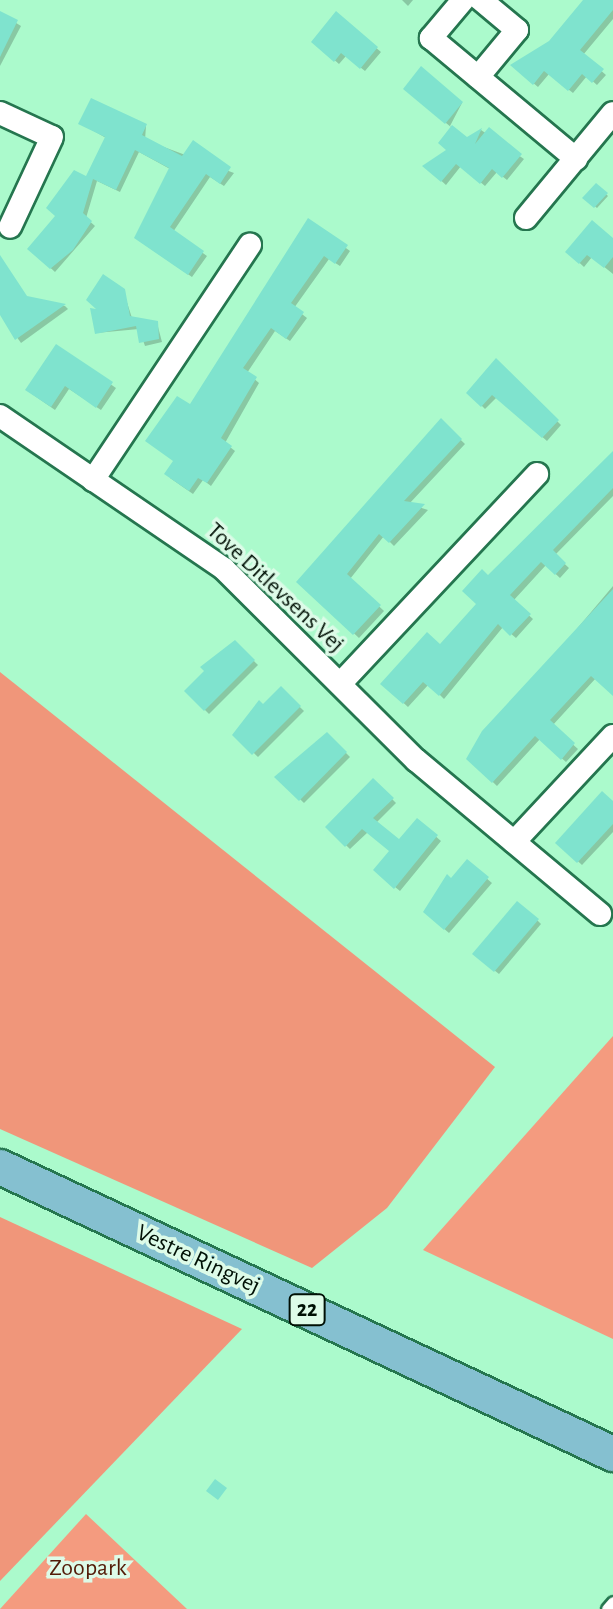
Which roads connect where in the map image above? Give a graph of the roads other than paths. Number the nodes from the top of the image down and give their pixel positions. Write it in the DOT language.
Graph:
graph roads {
  1 [pos="463,0"];
  2 [pos="481,0"];
  3 [pos="478,77"];
  4 [pos="0,113"];
  5 [pos="613,114"];
  6 [pos="576,159"];
  7 [pos="526,218"];
  8 [pos="10,227"];
  9 [pos="250,245"];
  10 [pos="0,416"];
  11 [pos="537,474"];
  12 [pos="93,480"];
  13 [pos="340,684"];
  14 [pos="613,736"];
  15 [pos="514,842"];
  16 [pos="600,914"];
  17 [pos="0,1167"];
  18 [pos="613,1454"];
  19 [pos="613,1602"];
  20 [pos="607,1609"];
  1 -- 3 [label="street"];
  2 -- 3 [label="street"];
  3 -- 6 [label="street"];
  4 -- 8 [label="street"];
  5 -- 6 [label="street"];
  6 -- 7 [label="street"];
  9 -- 12 [label="street"];
  10 -- 12 [label="street, Tove Ditlevsens Vej"];
  11 -- 13 [label="street, Tove Ditlevsens Vej"];
  12 -- 13 [label="street, Tove Ditlevsens Vej"];
  13 -- 15 [label="street, Tove Ditlevsens Vej"];
  14 -- 15 [label="street"];
  15 -- 16 [label="street, Tove Ditlevsens Vej"];
  17 -- 18 [label="main road, Vestre Ringvej / 22"];
  19 -- 20 [label="lane"];
}
